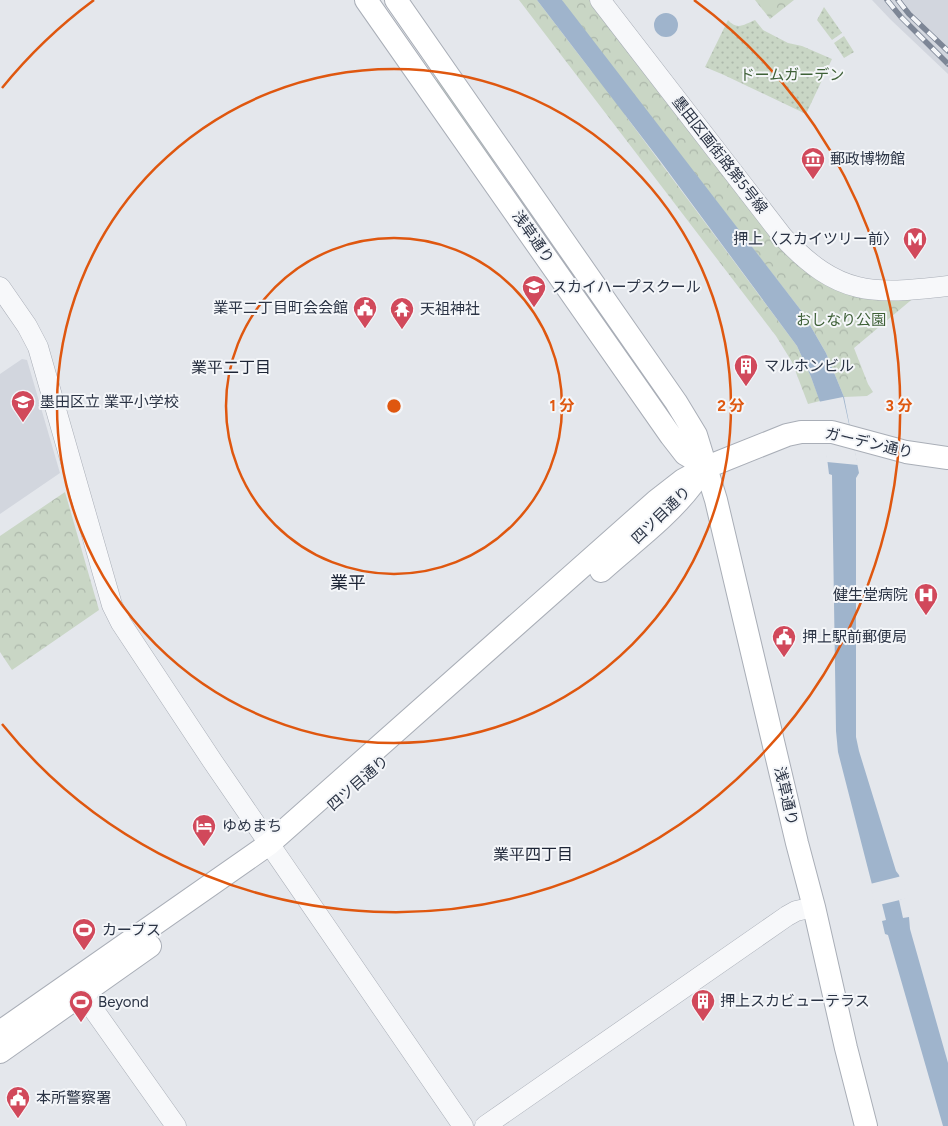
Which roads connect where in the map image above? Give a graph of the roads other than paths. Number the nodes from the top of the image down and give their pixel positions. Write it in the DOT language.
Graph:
graph roads {
  1 [pos="366,0"];
  2 [pos="396,0"];
  3 [pos="600,0"];
  4 [pos="948,286"];
  5 [pos="0,287"];
  6 [pos="948,458"];
  7 [pos="707,467"];
  8 [pos="273,849"];
  9 [pos="814,907"];
  10 [pos="78,987"];
  11 [pos="0,1032"];
  12 [pos="0,1052"];
  13 [pos="176,1126"];
  14 [pos="463,1126"];
  15 [pos="485,1126"];
  16 [pos="866,1126"];
  1 -- 7 [label="main road, 浅草通り"];
  2 -- 7 [label="main road, 浅草通り"];
  3 -- 4 [label="street, 墨田区画街路第5号線"];
  5 -- 8 [label="street"];
  6 -- 7 [label="main road, ガーデン通り"];
  7 -- 8 [label="main road, 四ツ目通り"];
  7 -- 9 [label="main road, 浅草通り"];
  8 -- 10 [label="main road, 四ツ目通り"];
  8 -- 14 [label="street"];
  9 -- 15 [label="street"];
  9 -- 16 [label="main road, 浅草通り"];
  10 -- 11 [label="main road, 四ツ目通り"];
  10 -- 12 [label="main road, 四ツ目通り"];
  10 -- 13 [label="street"];
}
